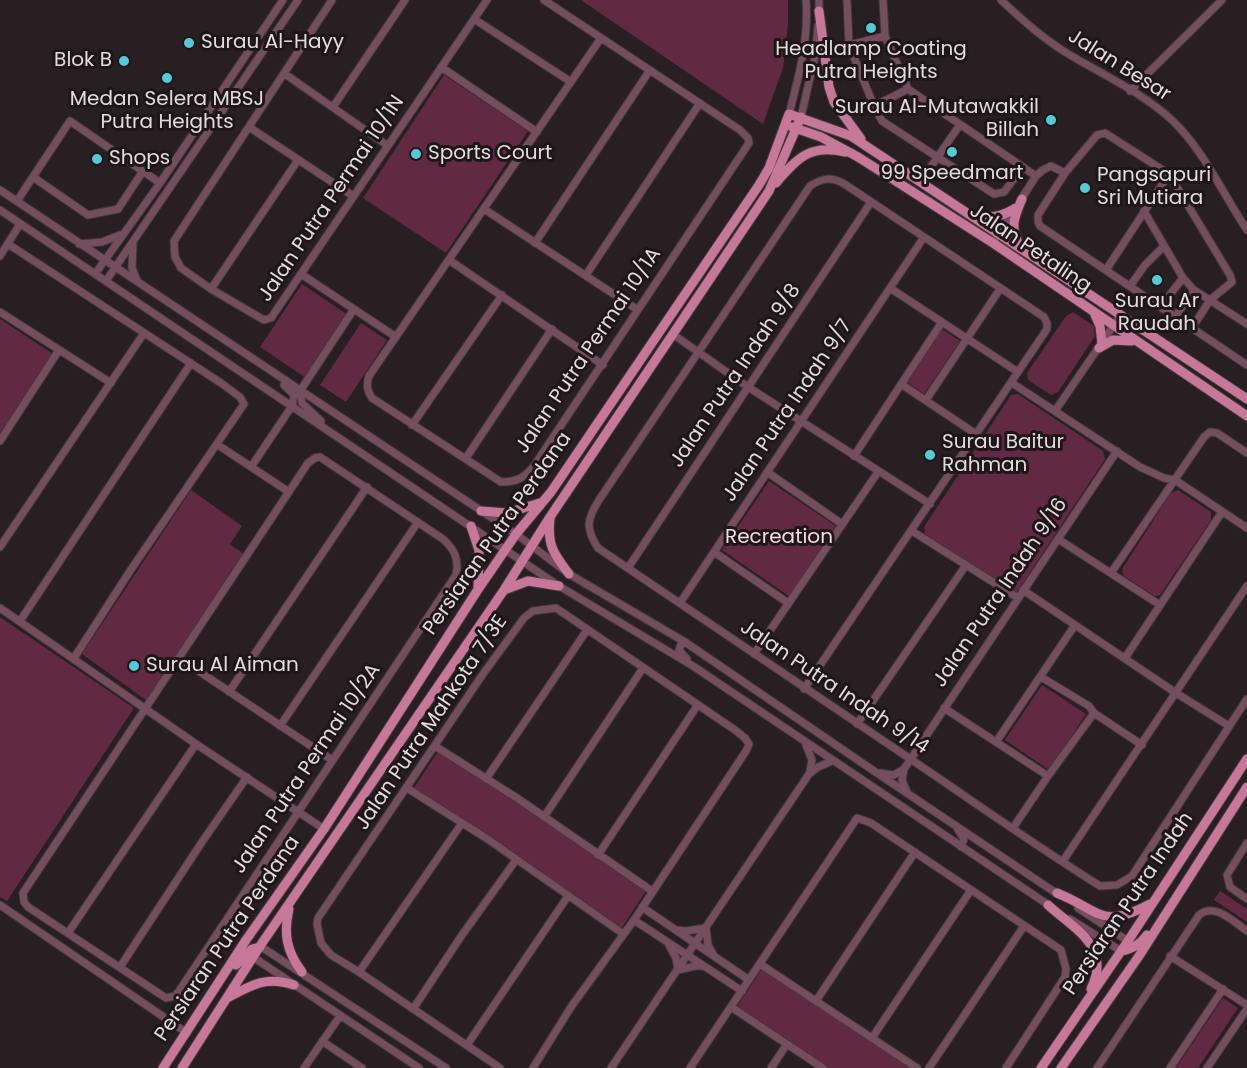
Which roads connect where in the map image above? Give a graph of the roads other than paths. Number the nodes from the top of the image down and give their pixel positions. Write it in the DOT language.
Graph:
graph roads {
  1 [pos="284,0"];
  2 [pos="297,0"];
  3 [pos="332,0"];
  4 [pos="405,0"];
  5 [pos="487,0"];
  6 [pos="544,0"];
  7 [pos="806,0"];
  8 [pos="819,0"];
  9 [pos="847,0"];
  10 [pos="883,0"];
  11 [pos="1001,0"];
  12 [pos="1222,0"];
  13 [pos="819,11"];
  14 [pos="474,19"];
  15 [pos="885,36"];
  16 [pos="601,38"];
  17 [pos="849,45"];
  18 [pos="441,67"];
  19 [pos="651,70"];
  20 [pos="285,74"];
  21 [pos="570,82"];
  22 [pos="908,89"];
  23 [pos="1130,91"];
  24 [pos="700,103"];
  25 [pos="874,106"];
  26 [pos="333,107"];
  27 [pos="789,114"];
  28 [pos="801,117"];
  29 [pos="785,125"];
  30 [pos="959,126"];
  31 [pos="249,127"];
  32 [pos="796,129"];
  33 [pos="537,132"];
  34 [pos="388,146"];
  35 [pos="866,146"];
  36 [pos="858,157"];
  37 [pos="938,158"];
  38 [pos="298,160"];
  39 [pos="1023,167"];
  40 [pos="143,171"];
  41 [pos="906,172"];
  42 [pos="1065,173"];
  43 [pos="1169,174"];
  44 [pos="1036,176"];
  45 [pos="33,177"];
  46 [pos="159,183"];
  47 [pos="0,190"];
  48 [pos="769,191"];
  49 [pos="353,196"];
  50 [pos="1022,199"];
  51 [pos="17,201"];
  52 [pos="871,202"];
  53 [pos="1016,208"];
  54 [pos="484,209"];
  55 [pos="0,210"];
  56 [pos="1144,211"];
  57 [pos="969,213"];
  58 [pos="20,224"];
  59 [pos="1247,230"];
  60 [pos="122,234"];
  61 [pos="999,234"];
  62 [pos="924,237"];
  63 [pos="134,242"];
  64 [pos="535,243"];
  65 [pos="993,243"];
  66 [pos="8,244"];
  67 [pos="80,244"];
  68 [pos="1164,246"];
  69 [pos="1023,250"];
  70 [pos="0,256"];
  71 [pos="104,260"];
  72 [pos="449,260"];
  73 [pos="116,268"];
  74 [pos="1106,270"];
  75 [pos="94,274"];
  76 [pos="301,274"];
  77 [pos="586,276"];
  78 [pos="1183,278"];
  79 [pos="106,281"];
  80 [pos="1130,286"];
  81 [pos="147,288"];
  82 [pos="890,288"];
  83 [pos="211,289"];
  84 [pos="1000,289"];
  85 [pos="1194,290"];
  86 [pos="502,295"];
  87 [pos="1210,300"];
  88 [pos="1161,307"];
  89 [pos="354,309"];
  90 [pos="638,310"];
  91 [pos="0,312"];
  92 [pos="1094,313"];
  93 [pos="1120,316"];
  94 [pos="1175,317"];
  95 [pos="942,322"];
  96 [pos="1247,324"];
  97 [pos="1113,326"];
  98 [pos="1192,328"];
  99 [pos="552,329"];
  100 [pos="144,333"];
  101 [pos="674,334"];
  102 [pos="396,337"];
  103 [pos="967,338"];
  104 [pos="1138,343"];
  105 [pos="1100,346"];
  106 [pos="59,350"];
  107 [pos="698,352"];
  108 [pos="191,363"];
  109 [pos="603,365"];
  110 [pos="1247,365"];
  111 [pos="1018,372"];
  112 [pos="279,376"];
  113 [pos="308,378"];
  114 [pos="288,382"];
  115 [pos="1011,382"];
  116 [pos="111,383"];
  117 [pos="901,384"];
  118 [pos="748,387"];
  119 [pos="300,391"];
  120 [pos="308,396"];
  121 [pos="279,398"];
  122 [pos="1247,399"];
  123 [pos="926,400"];
  124 [pos="292,406"];
  125 [pos="300,411"];
  126 [pos="1055,411"];
  127 [pos="286,416"];
  128 [pos="1247,417"];
  129 [pos="801,422"];
  130 [pos="409,423"];
  131 [pos="327,430"];
  132 [pos="976,434"];
  133 [pos="0,441"];
  134 [pos="218,445"];
  135 [pos="1117,451"];
  136 [pos="1247,453"];
  137 [pos="854,456"];
  138 [pos="466,458"];
  139 [pos="251,467"];
  140 [pos="767,472"];
  141 [pos="878,472"];
  142 [pos="1175,480"];
  143 [pos="367,487"];
  144 [pos="289,492"];
  145 [pos="551,492"];
  146 [pos="930,504"];
  147 [pos="481,511"];
  148 [pos="1222,512"];
  149 [pos="550,517"];
  150 [pos="418,522"];
  151 [pos="842,524"];
  152 [pos="471,526"];
  153 [pos="1247,528"];
  154 [pos="912,531"];
  155 [pos="516,534"];
  156 [pos="1058,539"];
  157 [pos="531,546"];
  158 [pos="0,547"];
  159 [pos="507,550"];
  160 [pos="714,552"];
  161 [pos="522,560"];
  162 [pos="966,565"];
  163 [pos="628,568"];
  164 [pos="1112,573"];
  165 [pos="569,574"];
  166 [pos="559,586"];
  167 [pos="1247,586"];
  168 [pos="504,590"];
  169 [pos="1023,590"];
  170 [pos="477,591"];
  171 [pos="1018,598"];
  172 [pos="680,603"];
  173 [pos="788,603"];
  174 [pos="1160,605"];
  175 [pos="0,608"];
  176 [pos="20,621"];
  177 [pos="1075,625"];
  178 [pos="587,630"];
  179 [pos="685,642"];
  180 [pos="754,654"];
  181 [pos="74,658"];
  182 [pos="179,658"];
  183 [pos="1125,658"];
  184 [pos="693,666"];
  185 [pos="643,668"];
  186 [pos="1041,677"];
  187 [pos="804,689"];
  188 [pos="229,692"];
  189 [pos="1176,693"];
  190 [pos="1247,699"];
  191 [pos="697,706"];
  192 [pos="944,708"];
  193 [pos="145,709"];
  194 [pos="1094,713"];
  195 [pos="857,724"];
  196 [pos="280,726"];
  197 [pos="1229,726"];
  198 [pos="805,742"];
  199 [pos="996,742"];
  200 [pos="196,744"];
  201 [pos="1142,745"];
  202 [pos="435,746"];
  203 [pos="910,759"];
  204 [pos="1247,759"];
  205 [pos="332,760"];
  206 [pos="832,761"];
  207 [pos="904,769"];
  208 [pos="874,771"];
  209 [pos="809,774"];
  210 [pos="1048,776"];
  211 [pos="247,777"];
  212 [pos="1234,777"];
  213 [pos="486,779"];
  214 [pos="407,788"];
  215 [pos="1246,788"];
  216 [pos="913,797"];
  217 [pos="298,811"];
  218 [pos="544,817"];
  219 [pos="462,823"];
  220 [pos="956,826"];
  221 [pos="1013,828"];
  222 [pos="324,829"];
  223 [pos="1192,840"];
  224 [pos="1247,843"];
  225 [pos="961,847"];
  226 [pos="1206,850"];
  227 [pos="915,852"];
  228 [pos="598,855"];
  229 [pos="516,860"];
  230 [pos="1064,861"];
  231 [pos="971,890"];
  232 [pos="652,891"];
  233 [pos="1057,893"];
  234 [pos="568,896"];
  235 [pos="1247,899"];
  236 [pos="1152,902"];
  237 [pos="1173,903"];
  238 [pos="290,904"];
  239 [pos="0,905"];
  240 [pos="1048,905"];
  241 [pos="642,907"];
  242 [pos="265,914"];
  243 [pos="634,920"];
  244 [pos="1024,926"];
  245 [pos="706,927"];
  246 [pos="672,928"];
  247 [pos="1247,931"];
  248 [pos="68,933"];
  249 [pos="622,933"];
  250 [pos="666,941"];
  251 [pos="696,944"];
  252 [pos="1126,947"];
  253 [pos="255,951"];
  254 [pos="714,955"];
  255 [pos="688,956"];
  256 [pos="1170,956"];
  257 [pos="760,964"];
  258 [pos="120,967"];
  259 [pos="707,968"];
  260 [pos="678,970"];
  261 [pos="302,972"];
  262 [pos="359,972"];
  263 [pos="221,979"];
  264 [pos="294,985"];
  265 [pos="745,986"];
  266 [pos="1223,989"];
  267 [pos="227,997"];
  268 [pos="1108,999"];
  269 [pos="816,1001"];
  270 [pos="731,1007"];
  271 [pos="1247,1007"];
  272 [pos="1082,1008"];
  273 [pos="413,1009"];
  274 [pos="340,1016"];
  275 [pos="187,1033"];
  276 [pos="872,1038"];
  277 [pos="322,1041"];
  278 [pos="787,1044"];
  279 [pos="467,1045"];
  280 [pos="443,1067"];
  281 [pos="163,1068"];
  282 [pos="182,1068"];
  283 [pos="304,1068"];
  284 [pos="362,1068"];
  285 [pos="419,1068"];
  286 [pos="500,1068"];
  287 [pos="533,1068"];
  288 [pos="611,1068"];
  289 [pos="690,1068"];
  290 [pos="771,1068"];
  291 [pos="823,1068"];
  292 [pos="917,1068"];
  293 [pos="929,1068"];
  294 [pos="1006,1068"];
  295 [pos="1041,1068"];
  296 [pos="1061,1068"];
  297 [pos="1097,1068"];
  298 [pos="1170,1068"];
  299 [pos="1207,1068"];
  1 -- 46 [label="street"];
  2 -- 63 [label="street"];
  3 -- 20 [label="street"];
  4 -- 26 [label="street"];
  5 -- 14 [label="street, Jalan Putra Permai 10/1N"];
  6 -- 16 [label="street"];
  7 -- 27 [label="street, Persiaran Putra Perdana"];
  8 -- 13 [label="street, Persiaran Putra Perdana"];
  9 -- 17 [label="street"];
  10 -- 15 [label="street"];
  11 -- 23 [label="street, Jalan Besar"];
  12 -- 23 [label="street"];
  13 -- 28 [label="street, Persiaran Putra Perdana"];
  13 -- 35 [label="main road"];
  14 -- 18 [label="street, Jalan Putra Permai 10/1N"];
  14 -- 21 [label="street"];
  15 -- 17 [label="street"];
  15 -- 22 [label="street"];
  16 -- 19 [label="street"];
  16 -- 21 [label="street"];
  17 -- 25 [label="street"];
  18 -- 33 [label="street"];
  18 -- 34 [label="street, Jalan Putra Permai 10/1N"];
  19 -- 24 [label="street"];
  19 -- 64 [label="street"];
  20 -- 26 [label="street"];
  20 -- 31 [label="street"];
  21 -- 33 [label="street"];
  22 -- 25 [label="street"];
  22 -- 30 [label="street"];
  23 -- 59 [label="street, Jalan Besar"];
  24 -- 77 [label="street"];
  24 -- 90 [label="street, Jalan Putra Permai 10/1A"];
  25 -- 37 [label="street"];
  26 -- 34 [label="street"];
  27 -- 28 [label="main road, Jalan Petaling"];
  27 -- 29 [label="main road, Persiaran Putra Perdana"];
  28 -- 32 [label="main road, Persiaran Putra Perdana"];
  28 -- 35 [label="main road, Jalan Petaling"];
  29 -- 32 [label="main road, Jalan Petaling"];
  29 -- 145 [label="main road, Persiaran Putra Perdana"];
  30 -- 37 [label="street"];
  30 -- 39 [label="street"];
  31 -- 38 [label="street"];
  31 -- 83 [label="street, Jalan Putra Permai 10/1N"];
  32 -- 36 [label="main road, Jalan Petaling"];
  32 -- 48 [label="main road, Persiaran Putra Perdana"];
  33 -- 54 [label="street"];
  34 -- 49 [label="street, Jalan Putra Permai 10/1N"];
  35 -- 41 [label="main road, Jalan Petaling"];
  36 -- 48 [label="main road"];
  36 -- 65 [label="main road, Jalan Petaling"];
  37 -- 39 [label="street"];
  37 -- 41 [label="street"];
  38 -- 49 [label="street"];
  38 -- 83 [label="street"];
  39 -- 44 [label="street"];
  40 -- 45 [label="street"];
  40 -- 45 [label="street"];
  40 -- 46 [label="street"];
  41 -- 57 [label="main road, Jalan Petaling"];
  42 -- 43 [label="street"];
  42 -- 44 [label="street"];
  42 -- 74 [label="street"];
  43 -- 56 [label="street"];
  43 -- 87 [label="street"];
  44 -- 50 [label="street"];
  45 -- 51 [label="street"];
  46 -- 60 [label="street"];
  47 -- 51 [label="street"];
  48 -- 101 [label="main road, Persiaran Putra Perdana"];
  49 -- 76 [label="street, Jalan Putra Permai 10/1N"];
  50 -- 53 [label="street"];
  50 -- 69 [label="main road"];
  51 -- 67 [label="street"];
  52 -- 62 [label="street"];
  52 -- 107 [label="street"];
  52 -- 118 [label="street, Jalan Putra Indah 9/8"];
  53 -- 57 [label="main road"];
  53 -- 61 [label="street"];
  54 -- 64 [label="street"];
  54 -- 72 [label="street"];
  55 -- 58 [label="street"];
  56 -- 68 [label="street"];
  56 -- 74 [label="street"];
  57 -- 61 [label="main road, Jalan Petaling"];
  58 -- 66 [label="street"];
  58 -- 75 [label="street"];
  60 -- 67 [label="street"];
  60 -- 71 [label="street"];
  61 -- 65 [label="street"];
  61 -- 69 [label="main road, Jalan Petaling"];
  62 -- 82 [label="street, Jalan Putra Indah 9/7"];
  62 -- 84 [label="street"];
  63 -- 73 [label="street"];
  63 -- 81 [label="street"];
  64 -- 77 [label="street"];
  65 -- 92 [label="main road, Jalan Petaling"];
  66 -- 70 [label="street"];
  66 -- 100 [label="street"];
  67 -- 71 [label="street"];
  68 -- 78 [label="street"];
  68 -- 80 [label="street"];
  69 -- 93 [label="main road, Jalan Petaling"];
  71 -- 73 [label="street"];
  71 -- 75 [label="street"];
  72 -- 86 [label="street"];
  72 -- 102 [label="street"];
  73 -- 79 [label="street"];
  73 -- 81 [label="street"];
  74 -- 80 [label="street"];
  75 -- 79 [label="street"];
  76 -- 83 [label="street, Jalan Putra Permai 10/1N"];
  76 -- 89 [label="street"];
  77 -- 90 [label="street"];
  78 -- 85 [label="street"];
  78 -- 88 [label="street"];
  79 -- 121 [label="street"];
  80 -- 88 [label="street"];
  81 -- 112 [label="street"];
  82 -- 95 [label="street"];
  82 -- 129 [label="street, Jalan Putra Indah 9/7"];
  84 -- 103 [label="street"];
  84 -- 111 [label="street"];
  85 -- 87 [label="street"];
  85 -- 94 [label="street"];
  86 -- 99 [label="street"];
  86 -- 130 [label="street"];
  87 -- 96 [label="street"];
  87 -- 98 [label="street"];
  88 -- 94 [label="street"];
  89 -- 102 [label="street"];
  89 -- 113 [label="street"];
  90 -- 109 [label="street, Jalan Putra Permai 10/1A"];
  91 -- 106 [label="street"];
  92 -- 97 [label="main road, Jalan Petaling"];
  92 -- 105 [label="main road"];
  93 -- 97 [label="street"];
  93 -- 122 [label="main road, Jalan Petaling"];
  94 -- 98 [label="street"];
  95 -- 103 [label="street"];
  95 -- 117 [label="street"];
  97 -- 104 [label="main road, Jalan Petaling"];
  97 -- 105 [label="street"];
  98 -- 110 [label="street"];
  99 -- 109 [label="street"];
  99 -- 138 [label="street"];
  100 -- 108 [label="street"];
  100 -- 116 [label="street"];
  101 -- 107 [label="street"];
  101 -- 149 [label="main road, Persiaran Putra Perdana"];
  102 -- 130 [label="street, Jalan Putra Permai 10/1A"];
  103 -- 111 [label="street"];
  103 -- 123 [label="street"];
  104 -- 105 [label="main road"];
  104 -- 128 [label="main road, Jalan Petaling"];
  105 -- 126 [label="street"];
  106 -- 116 [label="street"];
  106 -- 133 [label="street"];
  107 -- 118 [label="street"];
  107 -- 163 [label="street, Jalan Putra Indah 9/14"];
  108 -- 134 [label="street"];
  108 -- 176 [label="street"];
  109 -- 138 [label="street, Jalan Putra Permai 10/1A"];
  111 -- 115 [label="street"];
  112 -- 114 [label="street"];
  112 -- 124 [label="street"];
  113 -- 114 [label="street"];
  113 -- 119 [label="street"];
  113 -- 120 [label="street"];
  114 -- 119 [label="street"];
  115 -- 126 [label="street"];
  115 -- 132 [label="street"];
  116 -- 158 [label="street"];
  117 -- 123 [label="street"];
  117 -- 137 [label="street"];
  118 -- 129 [label="street"];
  118 -- 163 [label="street, Jalan Putra Indah 9/8"];
  119 -- 120 [label="street"];
  119 -- 131 [label="street"];
  120 -- 147 [label="street"];
  121 -- 124 [label="street"];
  121 -- 127 [label="street"];
  123 -- 132 [label="street"];
  124 -- 125 [label="street"];
  124 -- 127 [label="street"];
  125 -- 127 [label="street"];
  125 -- 131 [label="street"];
  126 -- 135 [label="street"];
  127 -- 139 [label="street"];
  129 -- 137 [label="street"];
  129 -- 140 [label="street, Jalan Putra Indah 9/7"];
  130 -- 138 [label="street, Jalan Putra Permai 10/1A"];
  131 -- 152 [label="street"];
  132 -- 146 [label="street"];
  134 -- 139 [label="street"];
  134 -- 181 [label="street"];
  135 -- 142 [label="street"];
  135 -- 156 [label="street, Jalan Putra Indah 9/16"];
  136 -- 142 [label="street"];
  137 -- 141 [label="street"];
  139 -- 144 [label="street"];
  140 -- 151 [label="street"];
  140 -- 160 [label="street, Jalan Putra Indah 9/7"];
  141 -- 146 [label="street"];
  141 -- 151 [label="street"];
  142 -- 148 [label="street"];
  142 -- 164 [label="street"];
  143 -- 144 [label="street, Jalan Putra Permai 10/2A"];
  143 -- 150 [label="street, Jalan Putra Permai 10/2A"];
  143 -- 188 [label="street"];
  144 -- 182 [label="street"];
  145 -- 147 [label="main road"];
  145 -- 155 [label="main road, Persiaran Putra Perdana"];
  146 -- 154 [label="street"];
  147 -- 155 [label="street"];
  148 -- 153 [label="street"];
  148 -- 174 [label="street"];
  149 -- 157 [label="main road, Persiaran Putra Perdana"];
  149 -- 165 [label="main road"];
  150 -- 196 [label="street"];
  150 -- 205 [label="street, Jalan Putra Permai 10/2A"];
  151 -- 173 [label="street"];
  152 -- 159 [label="street"];
  152 -- 170 [label="main road"];
  154 -- 162 [label="street"];
  154 -- 187 [label="street"];
  155 -- 157 [label="street"];
  155 -- 159 [label="main road, Persiaran Putra Perdana"];
  156 -- 164 [label="street"];
  156 -- 169 [label="street, Jalan Putra Indah 9/16"];
  157 -- 161 [label="main road, Persiaran Putra Perdana"];
  157 -- 165 [label="street"];
  159 -- 161 [label="street"];
  159 -- 170 [label="main road, Persiaran Putra Perdana"];
  160 -- 172 [label="street, Jalan Putra Indah 9/7"];
  160 -- 173 [label="street"];
  161 -- 166 [label="street"];
  161 -- 168 [label="main road, Persiaran Putra Perdana"];
  162 -- 171 [label="street"];
  162 -- 195 [label="street"];
  163 -- 172 [label="street, Jalan Putra Indah 9/14"];
  164 -- 174 [label="street"];
  165 -- 179 [label="street"];
  166 -- 168 [label="main road"];
  166 -- 184 [label="street"];
  167 -- 189 [label="street"];
  168 -- 238 [label="main road, Persiaran Putra Perdana"];
  169 -- 171 [label="street, Jalan Putra Indah 9/16"];
  169 -- 177 [label="street"];
  170 -- 222 [label="main road, Persiaran Putra Perdana"];
  171 -- 192 [label="street, Jalan Putra Indah 9/16"];
  172 -- 180 [label="street, Jalan Putra Indah 9/14"];
  173 -- 180 [label="street"];
  174 -- 183 [label="street"];
  175 -- 176 [label="street"];
  176 -- 181 [label="street"];
  177 -- 183 [label="street"];
  177 -- 186 [label="street"];
  178 -- 185 [label="street, Jalan Putra Mahkota 7/3E"];
  178 -- 202 [label="street, Jalan Putra Mahkota 7/3E"];
  178 -- 213 [label="street"];
  179 -- 184 [label="street"];
  179 -- 208 [label="street"];
  180 -- 187 [label="street, Jalan Putra Indah 9/14"];
  181 -- 193 [label="street"];
  182 -- 188 [label="street"];
  182 -- 193 [label="street"];
  183 -- 189 [label="street"];
  184 -- 198 [label="street"];
  185 -- 191 [label="street, Jalan Putra Mahkota 7/3E"];
  185 -- 218 [label="street"];
  186 -- 194 [label="street"];
  186 -- 199 [label="street"];
  187 -- 195 [label="street, Jalan Putra Indah 9/14"];
  188 -- 196 [label="street"];
  189 -- 197 [label="street"];
  189 -- 201 [label="street"];
  190 -- 197 [label="street"];
  191 -- 228 [label="street"];
  191 -- 232 [label="street, Jalan Putra Mahkota 7/3E"];
  192 -- 199 [label="street"];
  192 -- 203 [label="street, Jalan Putra Indah 9/16"];
  193 -- 200 [label="street"];
  193 -- 248 [label="street, Jalan Putra Permai 10/2A"];
  194 -- 201 [label="street"];
  194 -- 210 [label="street"];
  195 -- 203 [label="street, Jalan Putra Indah 9/14"];
  196 -- 205 [label="street"];
  197 -- 230 [label="street, Jalan Putra Indah 9/14"];
  198 -- 206 [label="street"];
  198 -- 209 [label="street"];
  199 -- 210 [label="street"];
  200 -- 211 [label="street"];
  200 -- 248 [label="street"];
  201 -- 230 [label="street"];
  202 -- 213 [label="street"];
  202 -- 214 [label="street, Jalan Putra Mahkota 7/3E"];
  203 -- 207 [label="street, Jalan Putra Indah 9/16"];
  203 -- 221 [label="street, Jalan Putra Indah 9/14"];
  204 -- 212 [label="main road, Persiaran Putra Indah"];
  205 -- 217 [label="street, Jalan Putra Permai 10/2A"];
  206 -- 209 [label="street"];
  206 -- 225 [label="street"];
  207 -- 208 [label="street"];
  207 -- 216 [label="street"];
  208 -- 216 [label="street"];
  209 -- 245 [label="street"];
  210 -- 221 [label="street"];
  211 -- 217 [label="street"];
  211 -- 258 [label="street"];
  212 -- 215 [label="main road"];
  212 -- 223 [label="main road, Persiaran Putra Indah"];
  213 -- 218 [label="street"];
  214 -- 219 [label="street"];
  214 -- 262 [label="street, Jalan Putra Mahkota 7/3E"];
  215 -- 226 [label="main road, Persiaran Putra Indah"];
  216 -- 220 [label="street"];
  217 -- 222 [label="street"];
  217 -- 258 [label="street, Jalan Putra Permai 10/2A"];
  218 -- 228 [label="street"];
  219 -- 229 [label="street"];
  219 -- 262 [label="street"];
  220 -- 225 [label="street"];
  220 -- 233 [label="street"];
  221 -- 230 [label="street, Jalan Putra Indah 9/14"];
  222 -- 242 [label="main road, Persiaran Putra Perdana"];
  223 -- 226 [label="main road"];
  223 -- 236 [label="main road, Persiaran Putra Indah"];
  224 -- 235 [label="street"];
  225 -- 240 [label="street"];
  226 -- 237 [label="main road, Persiaran Putra Indah"];
  227 -- 231 [label="street"];
  227 -- 257 [label="street"];
  227 -- 269 [label="street"];
  228 -- 232 [label="street"];
  229 -- 234 [label="street"];
  229 -- 273 [label="street"];
  231 -- 244 [label="street"];
  231 -- 276 [label="street"];
  232 -- 241 [label="street"];
  233 -- 236 [label="main road"];
  233 -- 252 [label="street"];
  234 -- 249 [label="street"];
  234 -- 279 [label="street"];
  236 -- 252 [label="main road, Persiaran Putra Indah"];
  237 -- 252 [label="main road"];
  237 -- 268 [label="main road, Persiaran Putra Indah"];
  238 -- 253 [label="main road, Persiaran Putra Perdana"];
  238 -- 261 [label="main road"];
  239 -- 275 [label="street"];
  240 -- 252 [label="street"];
  240 -- 272 [label="main road"];
  241 -- 243 [label="street"];
  241 -- 246 [label="street"];
  242 -- 253 [label="main road"];
  242 -- 263 [label="main road, Persiaran Putra Perdana"];
  243 -- 249 [label="street"];
  243 -- 250 [label="street"];
  244 -- 293 [label="street"];
  244 -- 294 [label="street"];
  245 -- 246 [label="street"];
  245 -- 251 [label="street"];
  245 -- 254 [label="street"];
  246 -- 251 [label="street"];
  247 -- 256 [label="street"];
  248 -- 258 [label="street, Jalan Putra Permai 10/2A"];
  249 -- 287 [label="street"];
  250 -- 255 [label="street"];
  250 -- 260 [label="street"];
  251 -- 254 [label="street"];
  251 -- 255 [label="street"];
  252 -- 268 [label="main road"];
  252 -- 272 [label="main road, Persiaran Putra Indah"];
  253 -- 261 [label="street"];
  253 -- 263 [label="main road"];
  253 -- 264 [label="street"];
  253 -- 267 [label="main road, Persiaran Putra Perdana"];
  254 -- 265 [label="street"];
  255 -- 259 [label="street"];
  255 -- 260 [label="street"];
  256 -- 266 [label="street"];
  256 -- 297 [label="street"];
  257 -- 265 [label="street"];
  257 -- 269 [label="street"];
  259 -- 260 [label="street"];
  259 -- 265 [label="street"];
  260 -- 288 [label="street"];
  261 -- 280 [label="street"];
  262 -- 273 [label="street"];
  263 -- 275 [label="main road, Persiaran Putra Perdana"];
  264 -- 267 [label="main road"];
  264 -- 274 [label="street"];
  265 -- 270 [label="street"];
  266 -- 271 [label="street"];
  266 -- 298 [label="street"];
  267 -- 282 [label="main road, Persiaran Putra Perdana"];
  268 -- 296 [label="main road, Persiaran Putra Indah"];
  269 -- 276 [label="street"];
  270 -- 278 [label="street"];
  270 -- 289 [label="street"];
  271 -- 299 [label="street"];
  272 -- 295 [label="main road, Persiaran Putra Indah"];
  273 -- 279 [label="street"];
  274 -- 277 [label="street"];
  274 -- 285 [label="street"];
  275 -- 281 [label="main road, Persiaran Putra Perdana"];
  276 -- 292 [label="street"];
  277 -- 283 [label="street"];
  277 -- 284 [label="street"];
  278 -- 290 [label="street"];
  278 -- 291 [label="street"];
  279 -- 286 [label="street"];
}
